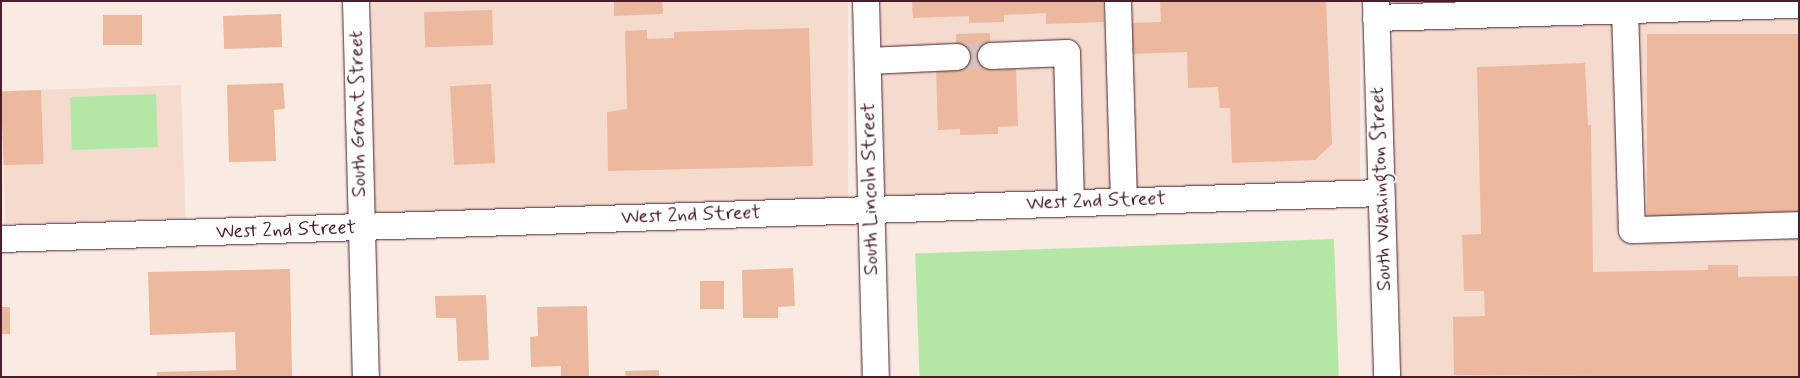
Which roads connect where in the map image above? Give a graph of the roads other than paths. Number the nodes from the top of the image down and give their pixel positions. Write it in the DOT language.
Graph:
graph roads {
  1 [pos="356,1"];
  2 [pos="866,1"];
  3 [pos="1118,1"];
  4 [pos="1799,5"];
  5 [pos="1376,10"];
  6 [pos="1625,10"];
  7 [pos="991,56"];
  8 [pos="957,57"];
  9 [pos="868,61"];
  10 [pos="1381,193"];
  11 [pos="1124,200"];
  12 [pos="1071,201"];
  13 [pos="870,208"];
  14 [pos="1799,225"];
  15 [pos="361,228"];
  16 [pos="1,239"];
  17 [pos="366,377"];
  18 [pos="876,377"];
  19 [pos="1386,377"];
  1 -- 15 [label="street, South Grant Street"];
  2 -- 9 [label="street, South Lincoln Street"];
  3 -- 11 [label="street"];
  4 -- 6 [label="street"];
  5 -- 6 [label="street"];
  5 -- 10 [label="street, South Washington Street"];
  6 -- 14 [label="street"];
  7 -- 12 [label="street"];
  8 -- 9 [label="street"];
  9 -- 13 [label="street, South Lincoln Street"];
  10 -- 11 [label="street, West 2nd Street"];
  10 -- 19 [label="street, South Washington Street"];
  11 -- 12 [label="street, West 2nd Street"];
  12 -- 13 [label="street, West 2nd Street"];
  13 -- 15 [label="street, West 2nd Street"];
  13 -- 18 [label="street, South Lincoln Street"];
  15 -- 16 [label="street, West 2nd Street"];
  15 -- 17 [label="street, South Grant Street"];
}
